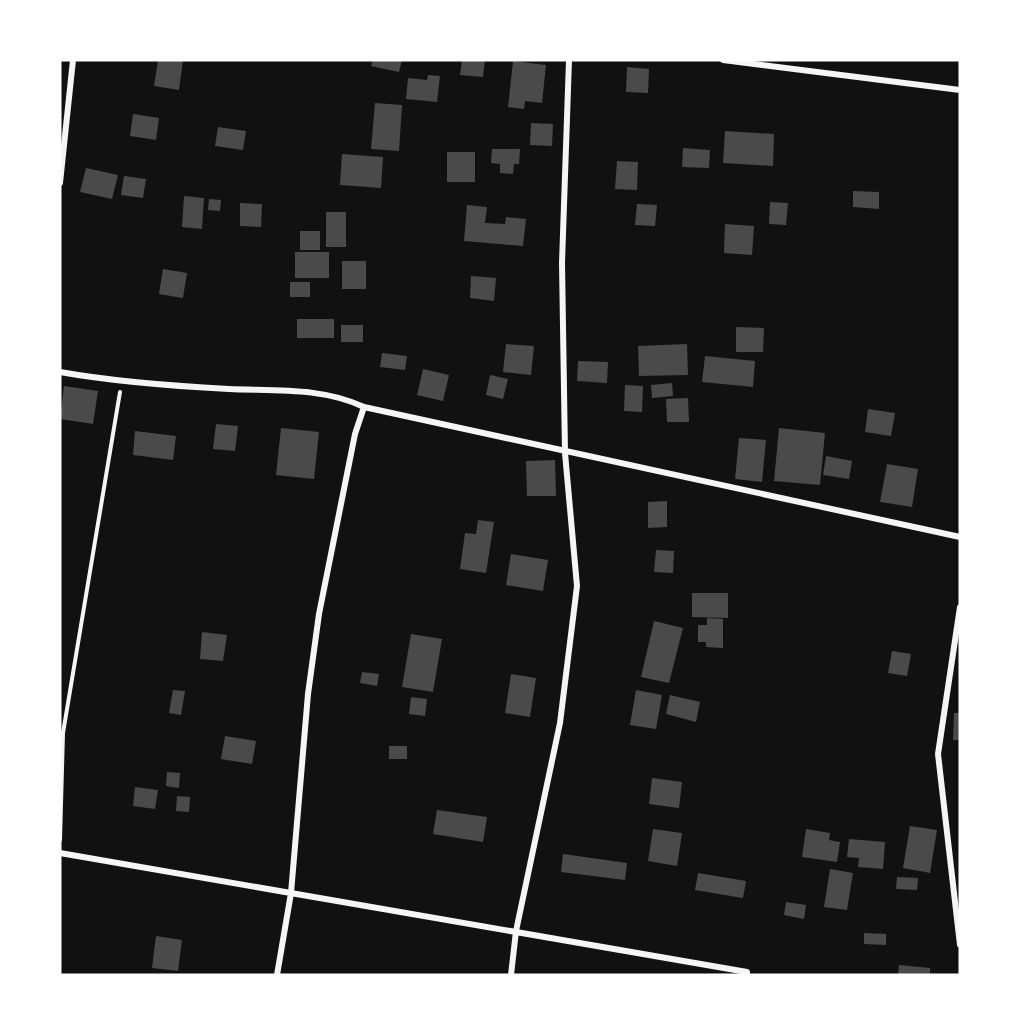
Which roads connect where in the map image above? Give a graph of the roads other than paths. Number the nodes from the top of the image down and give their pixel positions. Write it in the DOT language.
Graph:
graph roads {
  1 [pos="73,60"];
  2 [pos="569,60"];
  3 [pos="723,60"];
  4 [pos="960,90"];
  5 [pos="60,183"];
  6 [pos="60,372"];
  7 [pos="364,406"];
  8 [pos="565,453"];
  9 [pos="960,537"];
  10 [pos="960,607"];
  11 [pos="60,853"];
  12 [pos="291,892"];
  13 [pos="516,931"];
  14 [pos="960,945"];
  15 [pos="277,975"];
  16 [pos="511,975"];
  17 [pos="747,975"];
  1 -- 5 [label="street"];
  2 -- 8 [label="street"];
  3 -- 4 [label="street"];
  6 -- 7 [label="street"];
  7 -- 8 [label="street"];
  7 -- 12 [label="street"];
  8 -- 9 [label="street"];
  8 -- 13 [label="street"];
  10 -- 14 [label="street"];
  11 -- 12 [label="street"];
  12 -- 13 [label="street"];
  12 -- 15 [label="street"];
  13 -- 16 [label="street"];
  13 -- 17 [label="street"];
}
